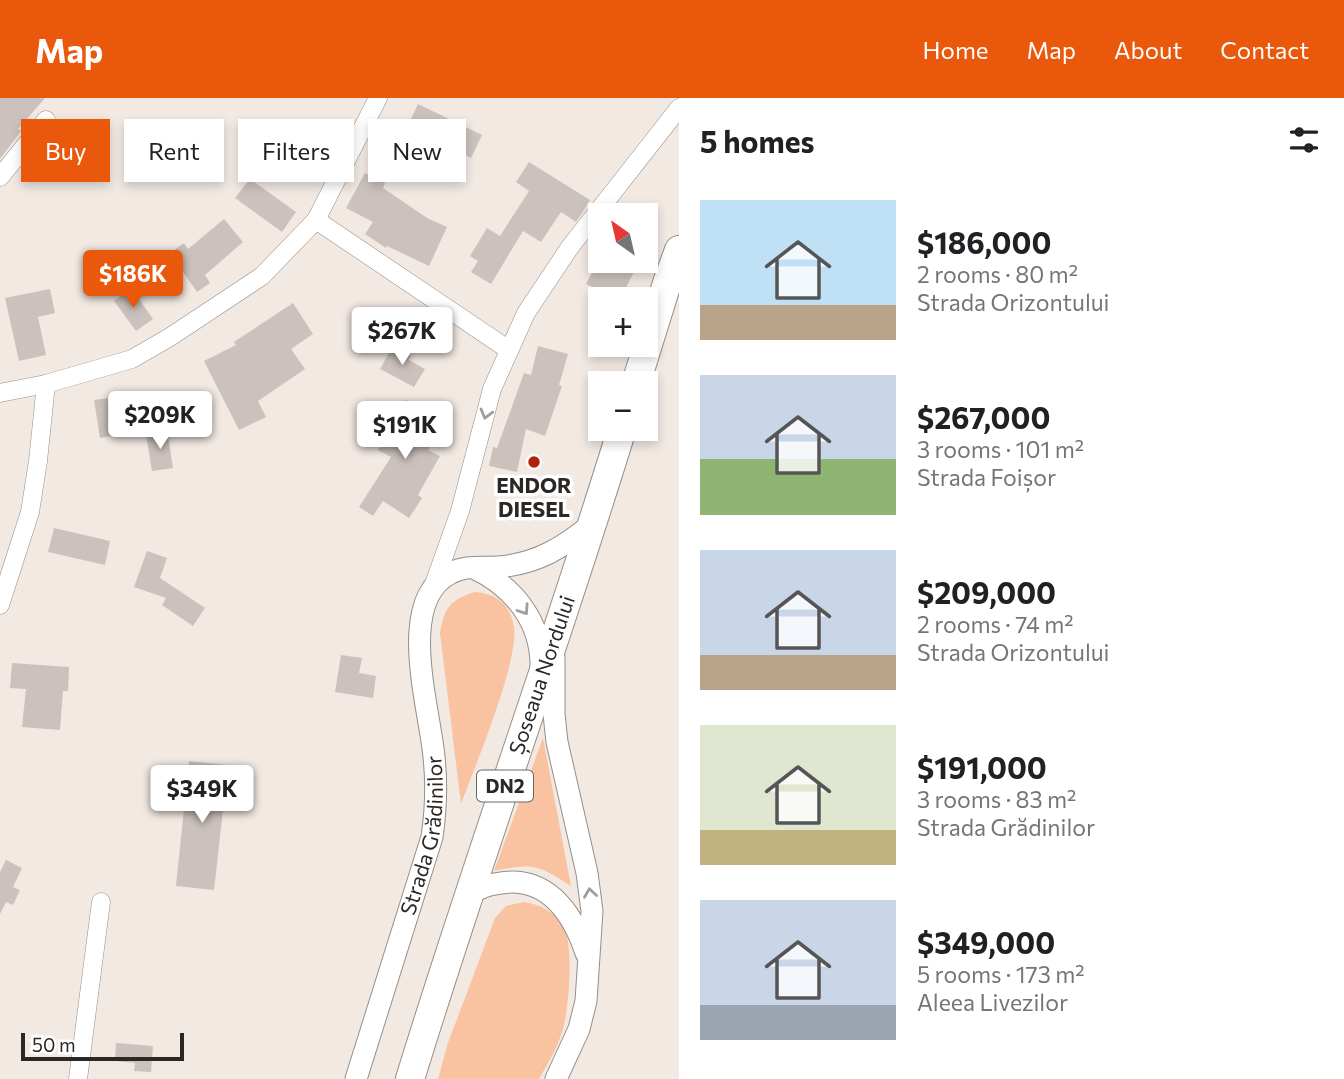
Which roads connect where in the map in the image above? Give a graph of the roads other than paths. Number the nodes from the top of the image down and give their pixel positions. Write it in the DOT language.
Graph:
graph roads {
  1 [pos="378,98"];
  2 [pos="679,108"];
  3 [pos="21,151"];
  4 [pos="0,177"];
  5 [pos="316,220"];
  6 [pos="679,250"];
  7 [pos="509,350"];
  8 [pos="640,371"];
  9 [pos="46,384"];
  10 [pos="0,393"];
  11 [pos="618,441"];
  12 [pos="593,523"];
  13 [pos="472,567"];
  14 [pos="433,587"];
  15 [pos="0,605"];
  16 [pos="554,638"];
  17 [pos="541,679"];
  18 [pos="469,893"];
  19 [pos="102,902"];
  20 [pos="589,961"];
  21 [pos="78,1079"];
  22 [pos="356,1079"];
  23 [pos="410,1079"];
  24 [pos="556,1079"];
  1 -- 5 [label="street"];
  2 -- 7 [label="street, Strada Grădinilor"];
  3 -- 4 [label="street"];
  5 -- 7 [label="street"];
  5 -- 9 [label="street"];
  6 -- 8 [label="main road"];
  7 -- 14 [label="street, Strada Grădinilor, one-way"];
  9 -- 10 [label="street"];
  9 -- 15 [label="street"];
  11 -- 12 [label="main road, Șoseaua Nordului / DN2"];
  12 -- 13 [label="street"];
  12 -- 16 [label="main road, Șoseaua Nordului / DN2"];
  13 -- 14 [label="street"];
  13 -- 17 [label="street, one-way"];
  14 -- 22 [label="street, Strada Grădinilor"];
  16 -- 17 [label="main road, Șoseaua Nordului / DN2"];
  20 -- 16 [label="street, one-way"];
  17 -- 18 [label="main road, Șoseaua Nordului / DN2"];
  18 -- 20 [label="street"];
  18 -- 23 [label="main road, Șoseaua Nordului / DN2"];
  19 -- 21 [label="street"];
  20 -- 24 [label="street"];
}
